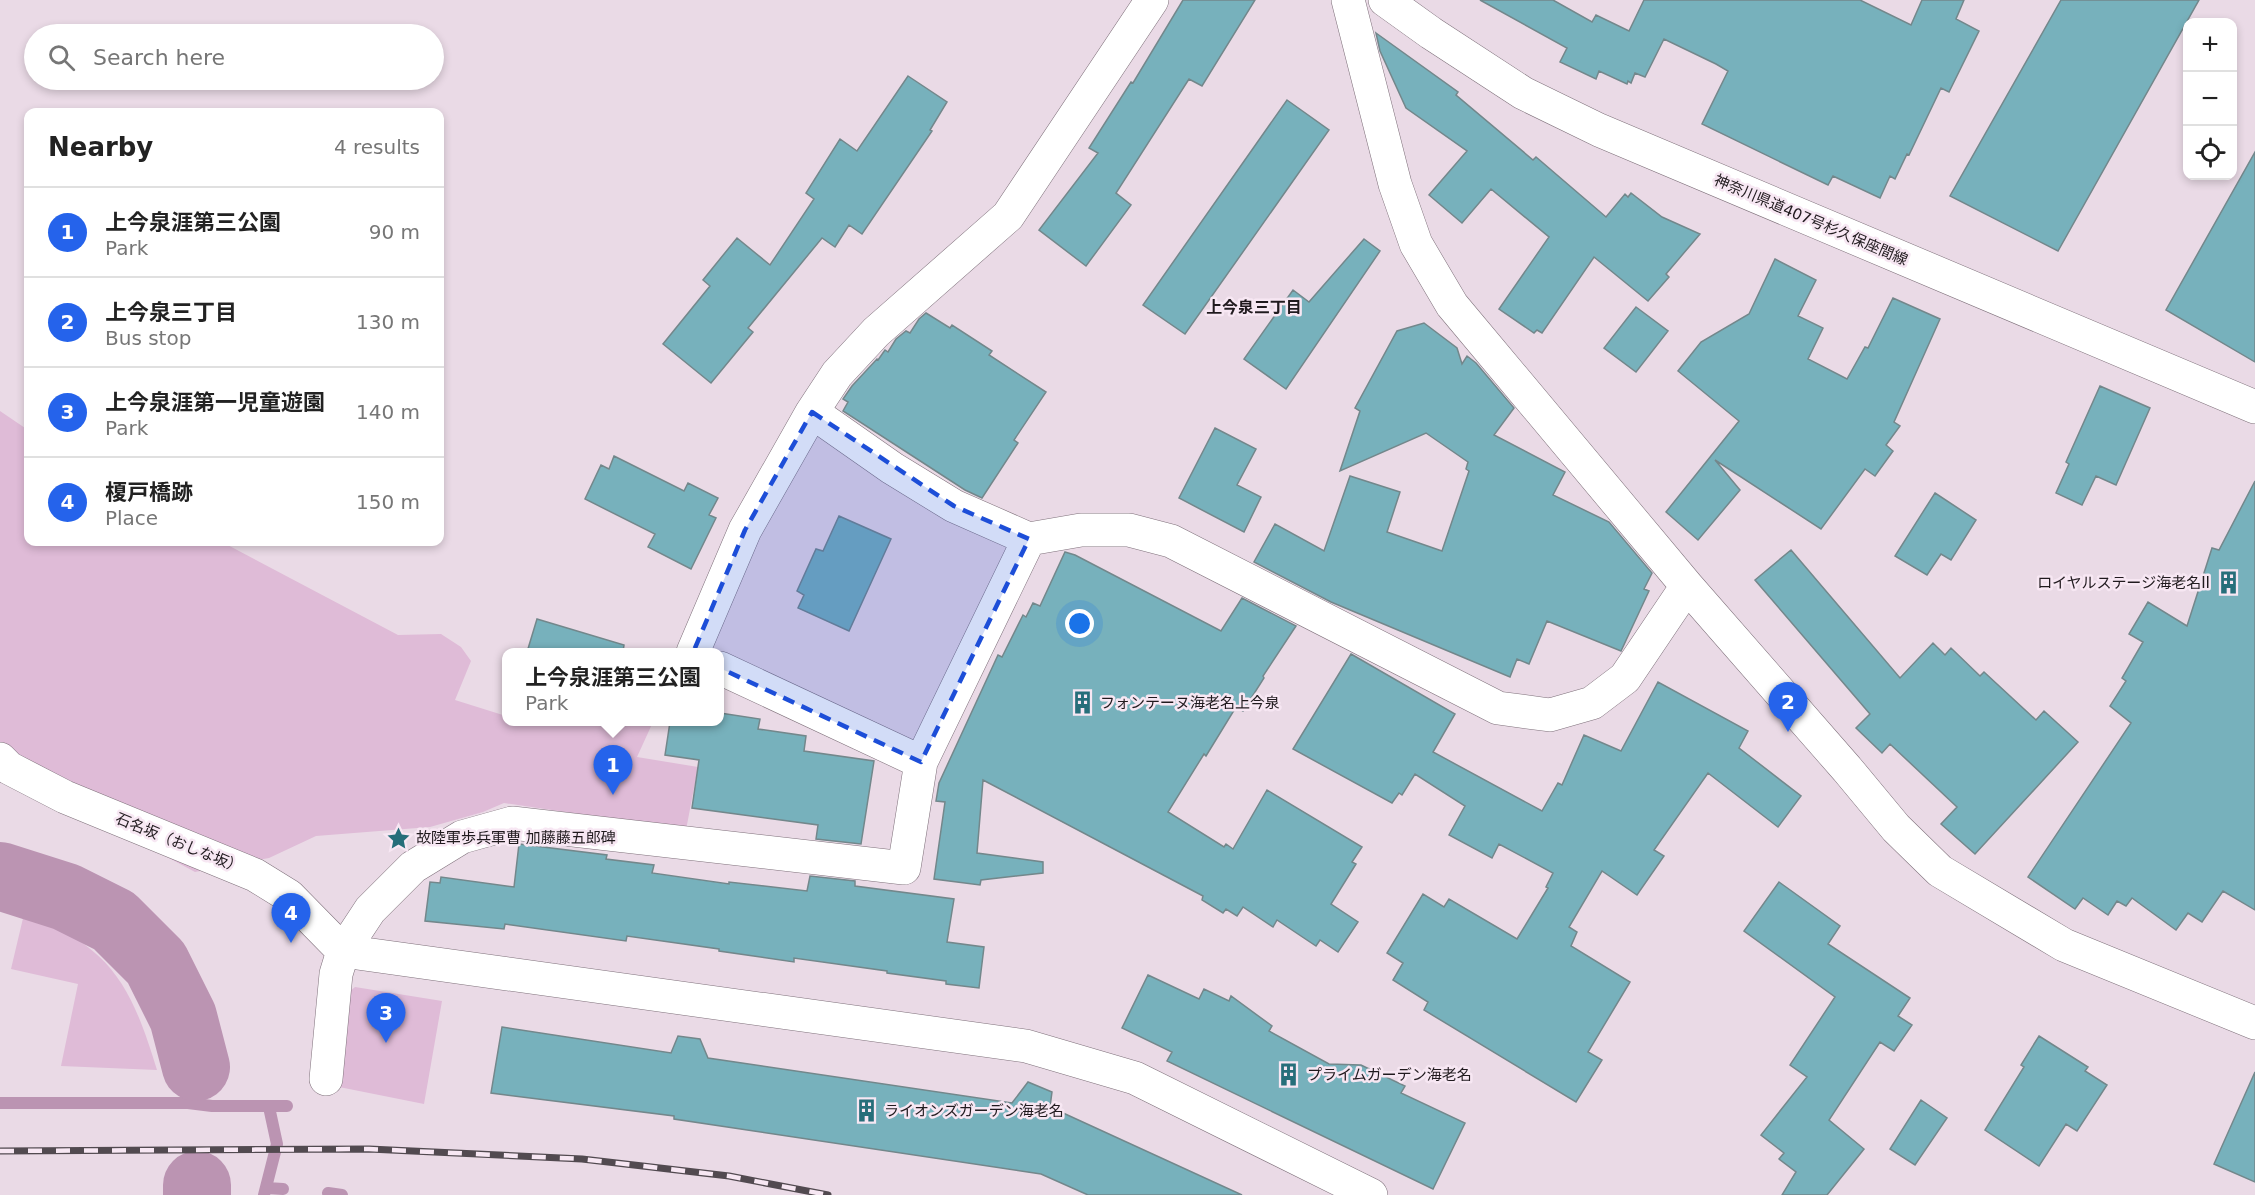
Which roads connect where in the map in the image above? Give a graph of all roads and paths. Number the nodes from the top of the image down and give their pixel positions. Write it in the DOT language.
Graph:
graph roads {
  1 [pos="1152,0"];
  2 [pos="1348,0"];
  3 [pos="1385,0"];
  4 [pos="2255,407"];
  5 [pos="812,412"];
  6 [pos="1029,539"];
  7 [pos="1687,586"];
  8 [pos="695,648"];
  9 [pos="724,670"];
  10 [pos="0,759"];
  11 [pos="921,762"];
  12 [pos="343,951"];
  13 [pos="2255,1023"];
  14 [pos="326,1079"];
  15 [pos="1371,1195"];
  1 -- 5 [label="street"];
  2 -- 7 [label="street"];
  3 -- 4 [label="street, 神奈川県道407号杉久保座間線"];
  5 -- 6 [label="street"];
  5 -- 8 [label="street"];
  6 -- 7 [label="street"];
  6 -- 11 [label="street"];
  7 -- 13 [label="street"];
  9 -- 11 [label="street"];
  10 -- 12 [label="street, 石名坂（おしな坂）"];
  11 -- 12 [label="street"];
  12 -- 14 [label="street"];
  12 -- 15 [label="street"];
}
